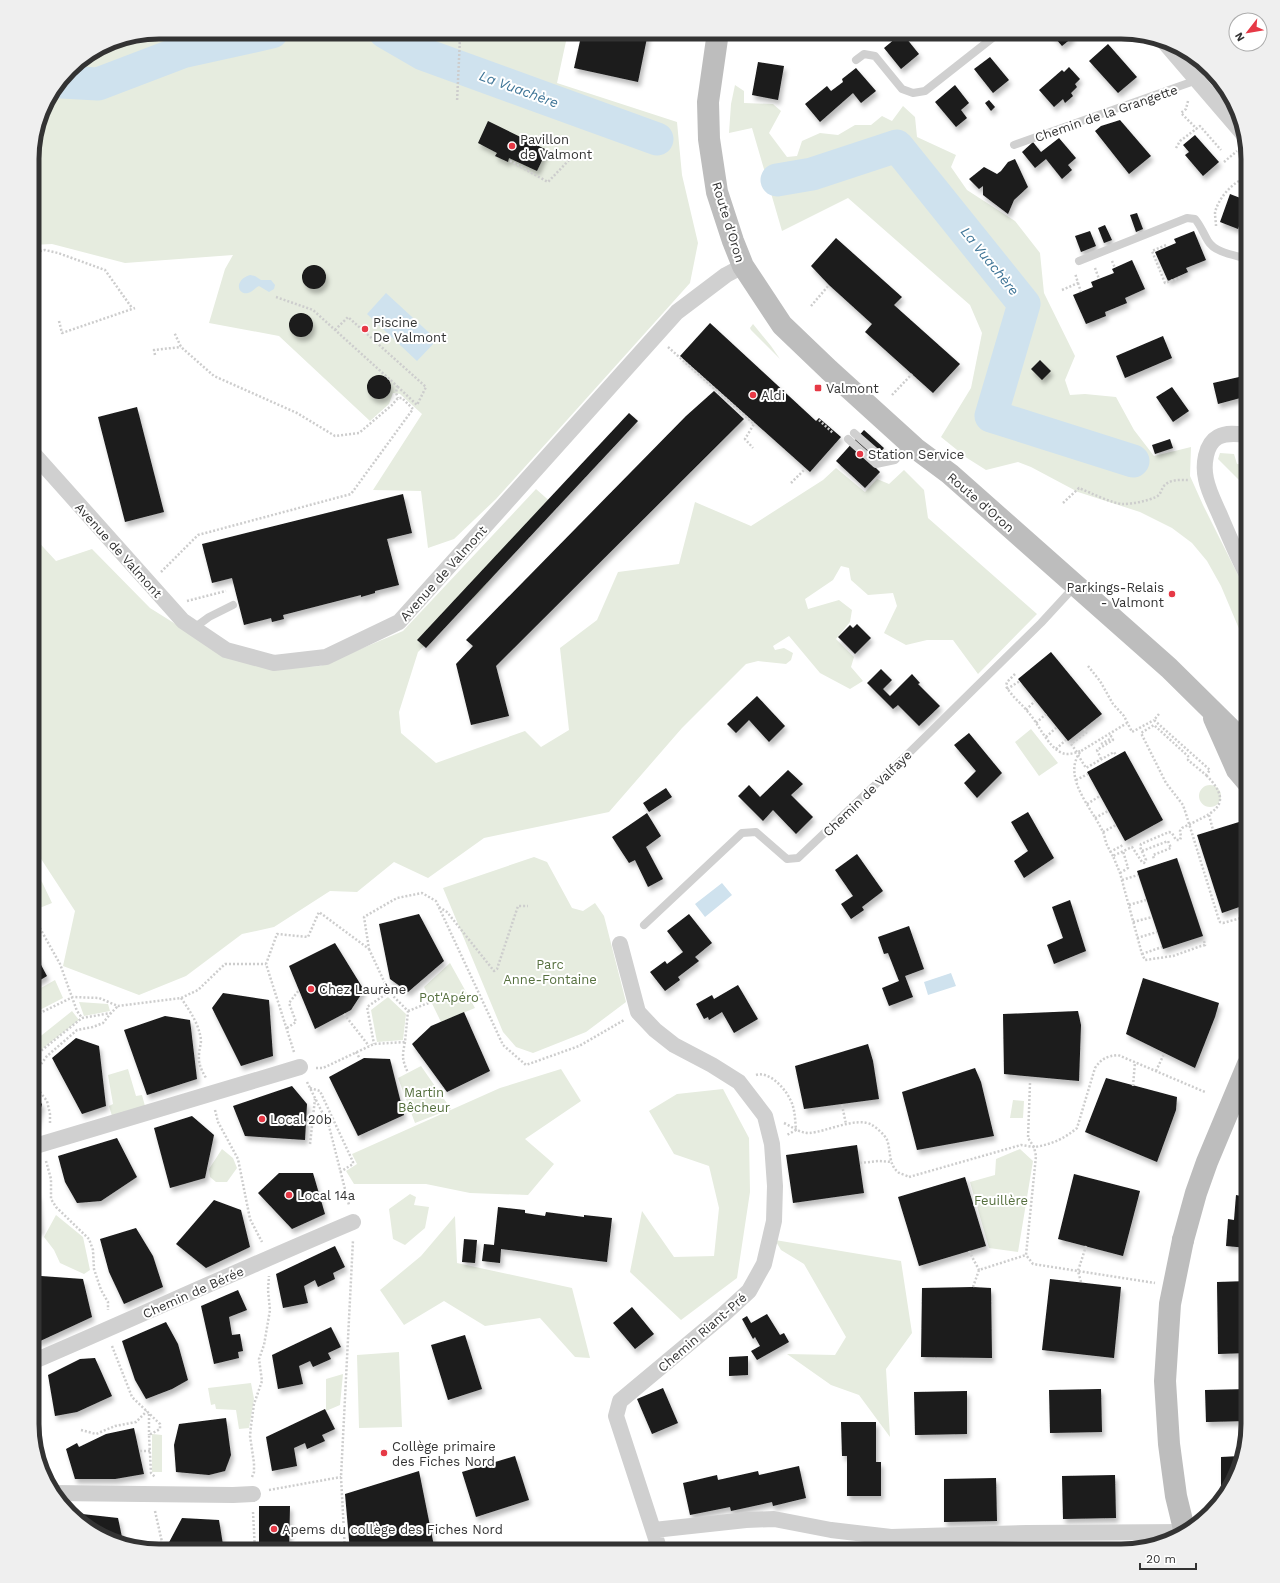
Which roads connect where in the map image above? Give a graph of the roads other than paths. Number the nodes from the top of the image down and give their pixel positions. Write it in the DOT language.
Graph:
graph roads {
  1 [pos="717,39"];
  2 [pos="991,39"];
  3 [pos="1171,50"];
  4 [pos="856,60"];
  5 [pos="1197,80"];
  6 [pos="1239,138"];
  7 [pos="1014,145"];
  8 [pos="1241,257"];
  9 [pos="1079,262"];
  10 [pos="743,266"];
  11 [pos="1241,435"];
  12 [pos="851,436"];
  13 [pos="910,443"];
  14 [pos="39,460"];
  15 [pos="1241,561"];
  16 [pos="1076,585"];
  17 [pos="233,606"];
  18 [pos="194,628"];
  19 [pos="1207,704"];
  20 [pos="1241,739"];
  21 [pos="1241,775"];
  22 [pos="644,925"];
  23 [pos="620,944"];
  24 [pos="300,1068"];
  25 [pos="1241,1080"];
  26 [pos="39,1145"];
  27 [pos="354,1222"];
  28 [pos="39,1359"];
  29 [pos="252,1487"];
  30 [pos="61,1493"];
  31 [pos="1184,1526"];
  32 [pos="654,1530"];
  33 [pos="1174,1532"];
  34 [pos="658,1544"];
  1 -- 10 [label="main road, Route d'Oron"];
  2 -- 4 [label="lane"];
  3 -- 5 [label="street, Chemin de la Grangette"];
  5 -- 6 [label="street, Chemin de la Grangette"];
  5 -- 7 [label="lane, Chemin de la Grangette"];
  8 -- 9 [label="lane"];
  10 -- 13 [label="main road, Route d'Oron"];
  10 -- 18 [label="street, Avenue de Valmont"];
  11 -- 15 [label="street"];
  12 -- 13 [label="lane"];
  13 -- 16 [label="main road, Route d'Oron"];
  14 -- 18 [label="street, Avenue de Valmont"];
  16 -- 19 [label="main road, Route d'Oron"];
  16 -- 22 [label="lane, Chemin de Valfaye"];
  17 -- 18 [label="lane"];
  19 -- 20 [label="main road, Route d'Oron"];
  19 -- 21 [label="main road"];
  23 -- 32 [label="street, Chemin Riant-Pré"];
  24 -- 26 [label="street"];
  25 -- 31 [label="main road, bridge"];
  27 -- 28 [label="street, Chemin de Bérée"];
  29 -- 30 [label="street"];
  32 -- 33 [label="street"];
  32 -- 34 [label="street, Chemin Riant-Pré"];
}
